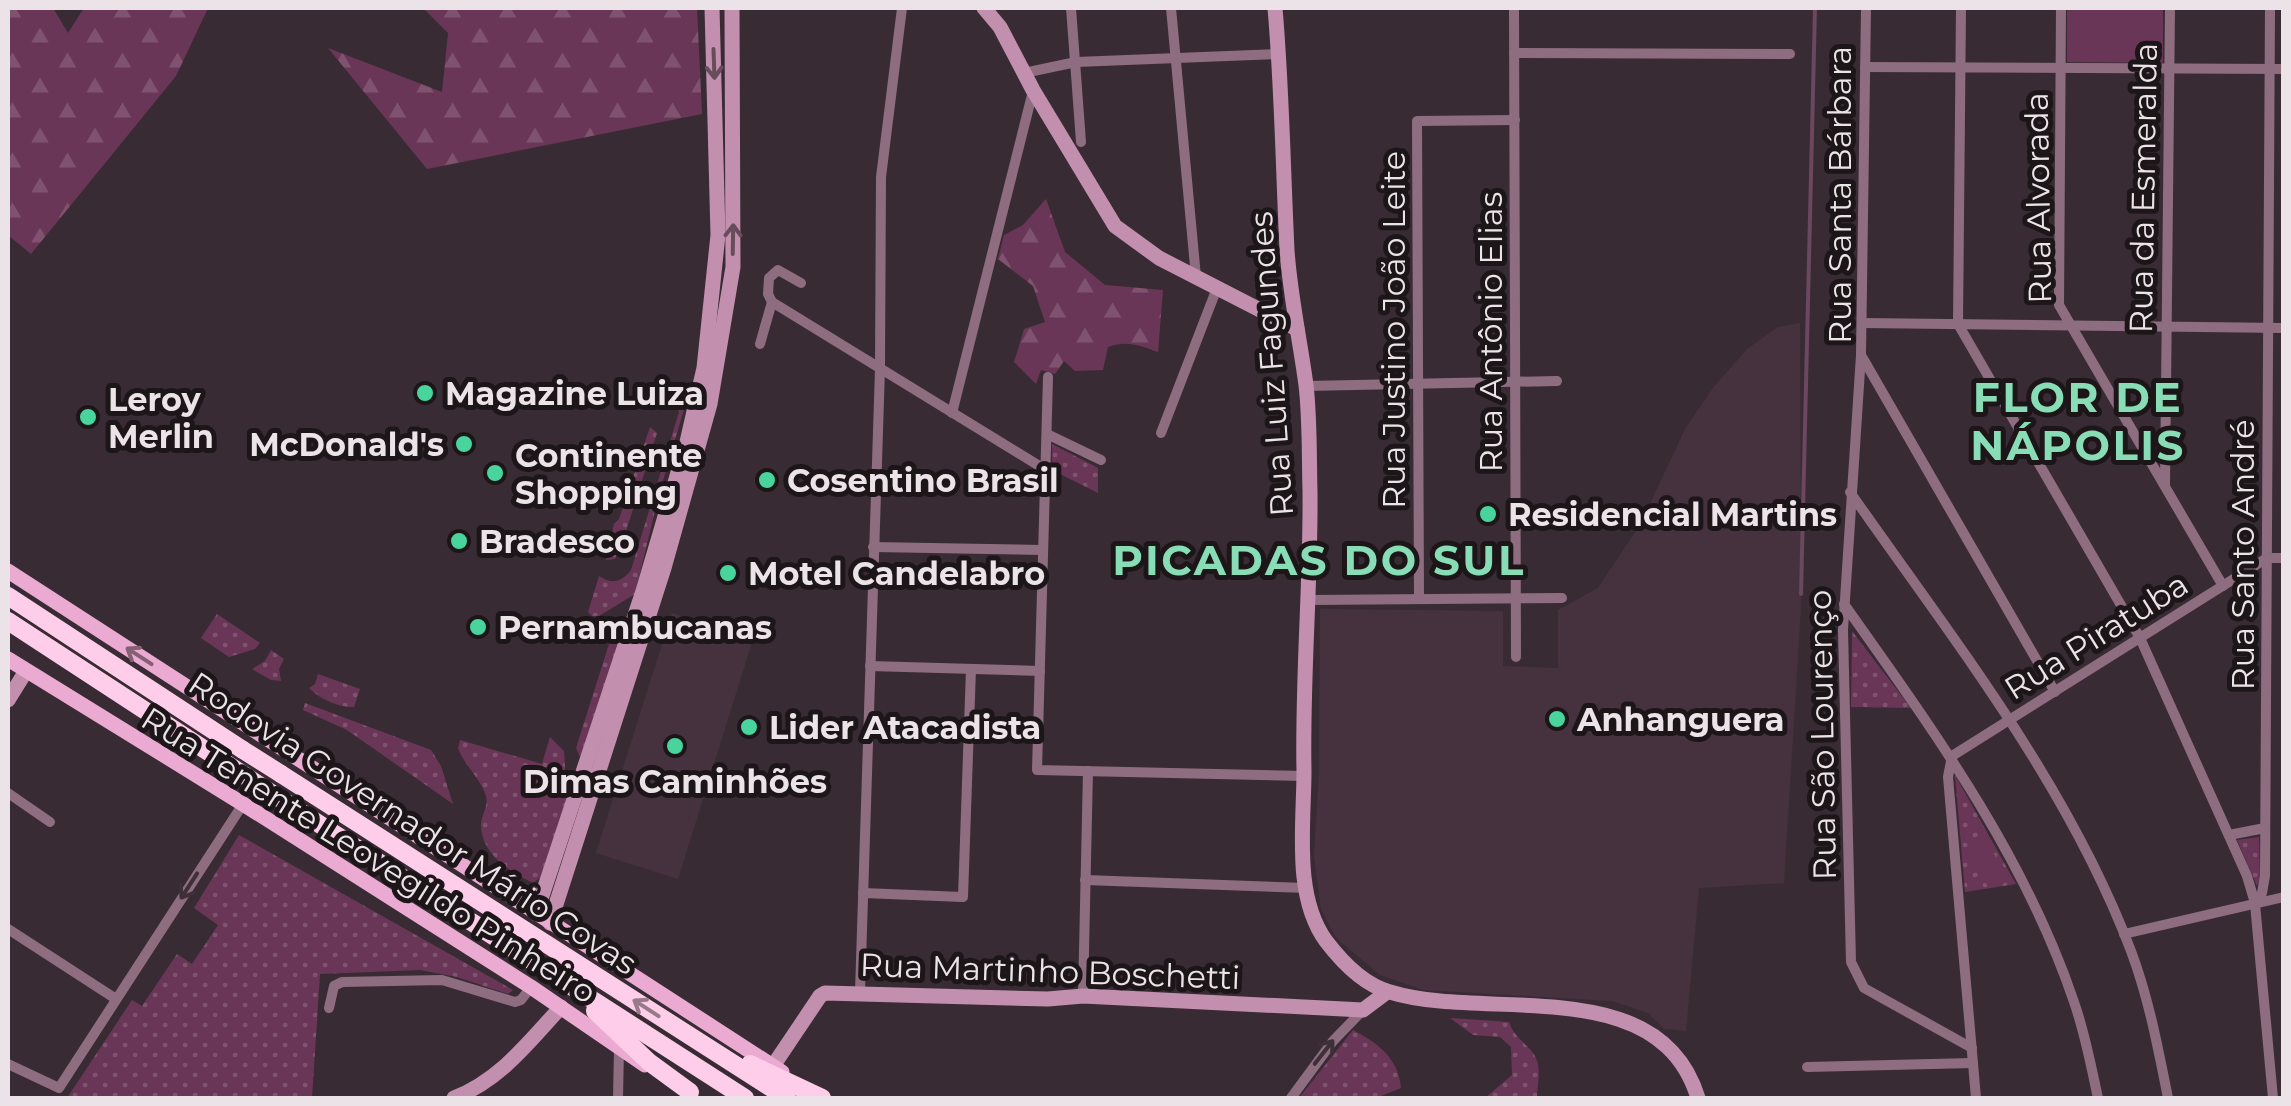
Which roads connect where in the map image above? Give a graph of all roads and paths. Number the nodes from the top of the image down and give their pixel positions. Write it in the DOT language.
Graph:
graph roads {
  1 [pos="712,8"];
  2 [pos="732,8"];
  3 [pos="902,8"];
  4 [pos="984,8"];
  5 [pos="1071,8"];
  6 [pos="1171,8"];
  7 [pos="1275,8"];
  8 [pos="1514,8"];
  9 [pos="1866,8"];
  10 [pos="1961,8"];
  11 [pos="2061,8"];
  12 [pos="2170,8"];
  13 [pos="2270,8"];
  14 [pos="1514,53"];
  15 [pos="1280,54"];
  16 [pos="1790,54"];
  17 [pos="1176,58"];
  18 [pos="1076,62"];
  19 [pos="1865,67"];
  20 [pos="1960,67"];
  21 [pos="2061,68"];
  22 [pos="2169,68"];
  23 [pos="2269,69"];
  24 [pos="2284,69"];
  25 [pos="1024,74"];
  26 [pos="1033,90"];
  27 [pos="1515,120"];
  28 [pos="1081,142"];
  29 [pos="1196,277"];
  30 [pos="801,283"];
  31 [pos="1217,288"];
  32 [pos="772,302"];
  33 [pos="1862,322"];
  34 [pos="1958,324"];
  35 [pos="2069,326"];
  36 [pos="2167,327"];
  37 [pos="2268,328"];
  38 [pos="2284,328"];
  39 [pos="1297,329"];
  40 [pos="760,344"];
  41 [pos="1860,355"];
  42 [pos="880,369"];
  43 [pos="1048,377"];
  44 [pos="1557,381"];
  45 [pos="1418,382"];
  46 [pos="1515,382"];
  47 [pos="1306,386"];
  48 [pos="952,413"];
  49 [pos="1161,433"];
  50 [pos="1046,434"];
  51 [pos="1101,460"];
  52 [pos="1046,470"];
  53 [pos="2165,488"];
  54 [pos="1850,492"];
  55 [pos="874,547"];
  56 [pos="1043,550"];
  57 [pos="2266,558"];
  58 [pos="2284,558"];
  59 [pos="8,571"];
  60 [pos="2223,586"];
  61 [pos="8,596"];
  62 [pos="1516,598"];
  63 [pos="1562,598"];
  64 [pos="1420,599"];
  65 [pos="1310,600"];
  66 [pos="1844,604"];
  67 [pos="8,621"];
  68 [pos="2140,638"];
  69 [pos="1516,657"];
  70 [pos="8,660"];
  71 [pos="870,666"];
  72 [pos="971,669"];
  73 [pos="1040,671"];
  74 [pos="26,672"];
  75 [pos="2054,692"];
  76 [pos="8,700"];
  77 [pos="2008,721"];
  78 [pos="280,746"];
  79 [pos="1952,756"];
  80 [pos="1088,771"];
  81 [pos="1304,776"];
  82 [pos="8,794"];
  83 [pos="243,804"];
  84 [pos="50,822"];
  85 [pos="2265,828"];
  86 [pos="2229,835"];
  87 [pos="1085,880"];
  88 [pos="1307,888"];
  89 [pos="863,893"];
  90 [pos="2284,897"];
  91 [pos="2255,904"];
  92 [pos="543,918"];
  93 [pos="8,929"];
  94 [pos="2124,934"];
  95 [pos="570,986"];
  96 [pos="531,988"];
  97 [pos="860,992"];
  98 [pos="1387,992"];
  99 [pos="1083,996"];
  100 [pos="116,1000"];
  101 [pos="561,1007"];
  102 [pos="330,1008"];
  103 [pos="1363,1010"];
  104 [pos="690,1036"];
  105 [pos="1972,1048"];
  106 [pos="620,1049"];
  107 [pos="1973,1062"];
  108 [pos="8,1064"];
  109 [pos="773,1066"];
  110 [pos="1807,1068"];
  111 [pos="695,1095"];
  112 [pos="454,1098"];
  113 [pos="618,1098"];
  114 [pos="745,1098"];
  115 [pos="787,1098"];
  116 [pos="823,1098"];
  117 [pos="1291,1098"];
  118 [pos="1698,1098"];
  119 [pos="1976,1098"];
  120 [pos="2098,1098"];
  121 [pos="2168,1098"];
  122 [pos="2273,1098"];
  1 -- 92 [label="main road, one-way"];
  92 -- 2 [label="main road, one-way"];
  3 -- 42 [label="street"];
  4 -- 25 [label="main road"];
  5 -- 18 [label="street"];
  6 -- 17 [label="street"];
  7 -- 15 [label="main road, Rua Luiz Fagundes"];
  8 -- 14 [label="street, Rua Antônio Elias"];
  9 -- 19 [label="street, Rua Santa Bárbara"];
  10 -- 20 [label="street"];
  11 -- 21 [label="street, Rua Alvorada"];
  12 -- 22 [label="street, Rua da Esmeralda"];
  13 -- 23 [label="street, Rua Santo André"];
  14 -- 16 [label="street"];
  14 -- 27 [label="street, Rua Antônio Elias"];
  15 -- 17 [label="street"];
  15 -- 39 [label="main road, Rua Luiz Fagundes"];
  17 -- 18 [label="street"];
  17 -- 29 [label="street"];
  18 -- 25 [label="street"];
  18 -- 28 [label="street"];
  19 -- 20 [label="street"];
  19 -- 33 [label="street, Rua Santa Bárbara"];
  20 -- 21 [label="street"];
  20 -- 34 [label="street"];
  21 -- 22 [label="street"];
  21 -- 35 [label="street, Rua Alvorada"];
  22 -- 23 [label="street"];
  22 -- 36 [label="street, Rua da Esmeralda"];
  23 -- 24 [label="street"];
  23 -- 37 [label="street, Rua Santo André"];
  25 -- 26 [label="main road"];
  26 -- 29 [label="main road"];
  26 -- 48 [label="street"];
  27 -- 45 [label="street, Rua Justino João Leite"];
  27 -- 46 [label="street, Rua Antônio Elias"];
  29 -- 31 [label="main road"];
  30 -- 32 [label="street"];
  31 -- 39 [label="main road"];
  31 -- 49 [label="street"];
  32 -- 40 [label="street"];
  32 -- 42 [label="street"];
  33 -- 34 [label="street"];
  33 -- 41 [label="street, Rua Santa Bárbara"];
  34 -- 35 [label="street"];
  34 -- 68 [label="street"];
  35 -- 36 [label="street"];
  35 -- 53 [label="street, Rua Alvorada"];
  36 -- 37 [label="street"];
  36 -- 53 [label="street, Rua da Esmeralda"];
  37 -- 38 [label="street"];
  37 -- 57 [label="street, Rua Santo André"];
  39 -- 47 [label="main road, Rua Luiz Fagundes"];
  41 -- 54 [label="street, Rua São Lourenço"];
  41 -- 75 [label="street, Rua Santa Bárbara"];
  42 -- 48 [label="street"];
  42 -- 55 [label="street"];
  43 -- 50 [label="street"];
  44 -- 46 [label="street"];
  45 -- 46 [label="street"];
  45 -- 47 [label="street"];
  45 -- 64 [label="street, Rua Justino João Leite"];
  46 -- 62 [label="street, Rua Antônio Elias"];
  47 -- 65 [label="main road, Rua Luiz Fagundes"];
  48 -- 52 [label="street"];
  50 -- 51 [label="street"];
  50 -- 52 [label="street"];
  52 -- 56 [label="street"];
  53 -- 60 [label="street, Rua Alvorada"];
  54 -- 66 [label="street, Rua São Lourenço"];
  54 -- 77 [label="street"];
  55 -- 56 [label="street"];
  55 -- 71 [label="street"];
  56 -- 73 [label="street"];
  57 -- 58 [label="street"];
  57 -- 60 [label="street, Rua Piratuba"];
  57 -- 85 [label="street, Rua Santo André"];
  78 -- 59 [label="main road, one-way"];
  60 -- 68 [label="street, Rua Piratuba"];
  104 -- 61 [label="highway, Rodovia Governador Mário Covas, one-way, bridge"];
  62 -- 63 [label="street"];
  62 -- 64 [label="street"];
  62 -- 69 [label="street, Rua Antônio Elias"];
  64 -- 65 [label="street"];
  65 -- 81 [label="main road, Rua Luiz Fagundes"];
  66 -- 79 [label="street"];
  66 -- 105 [label="street, Rua São Lourenço"];
  67 -- 95 [label="highway, Rodovia Governador Mário Covas, bridge"];
  68 -- 75 [label="street, Rua Piratuba"];
  68 -- 86 [label="street"];
  70 -- 74 [label="main road, Rua Tenente Leovegildo Pinheiro"];
  71 -- 72 [label="street"];
  71 -- 89 [label="street"];
  72 -- 73 [label="street"];
  72 -- 89 [label="street"];
  73 -- 80 [label="street"];
  74 -- 76 [label="main road"];
  74 -- 83 [label="main road, Rua Tenente Leovegildo Pinheiro"];
  75 -- 77 [label="street, Rua Piratuba"];
  77 -- 79 [label="street, Rua Piratuba"];
  77 -- 94 [label="street"];
  78 -- 83 [label="main road"];
  78 -- 92 [label="main road"];
  79 -- 105 [label="street"];
  79 -- 120 [label="street"];
  80 -- 81 [label="street"];
  80 -- 87 [label="street"];
  81 -- 88 [label="main road, Rua Luiz Fagundes"];
  82 -- 84 [label="street"];
  83 -- 96 [label="main road, Rua Tenente Leovegildo Pinheiro"];
  83 -- 100 [label="street, one-way"];
  85 -- 86 [label="street"];
  85 -- 91 [label="street, Rua Santo André"];
  86 -- 91 [label="street"];
  87 -- 88 [label="street"];
  87 -- 99 [label="street"];
  88 -- 98 [label="main road, Rua Luiz Fagundes"];
  89 -- 97 [label="street"];
  90 -- 91 [label="street"];
  91 -- 94 [label="street"];
  91 -- 122 [label="street, Rua Santo André"];
  92 -- 109 [label="main road"];
  93 -- 100 [label="street"];
  94 -- 121 [label="street"];
  95 -- 111 [label="highway"];
  95 -- 114 [label="highway, Rodovia Governador Mário Covas"];
  96 -- 101 [label="main road, Rua Tenente Leovegildo Pinheiro"];
  96 -- 102 [label="street"];
  97 -- 99 [label="main road, Rua Martinho Boschetti"];
  97 -- 109 [label="main road, Rua Martinho Boschetti"];
  98 -- 103 [label="main road"];
  98 -- 118 [label="main road, Rua Luiz Fagundes"];
  99 -- 103 [label="main road, Rua Martinho Boschetti"];
  100 -- 108 [label="street"];
  101 -- 106 [label="main road, Rua Tenente Leovegildo Pinheiro"];
  101 -- 112 [label="main road"];
  117 -- 103 [label="street, one-way"];
  104 -- 115 [label="highway, Rodovia Governador Mário Covas"];
  104 -- 116 [label="highway"];
  105 -- 107 [label="street"];
  106 -- 111 [label="main road, Rua Tenente Leovegildo Pinheiro"];
  106 -- 113 [label="street"];
  107 -- 110 [label="street"];
  107 -- 119 [label="street"];
  109 -- 116 [label="main road"];
}
